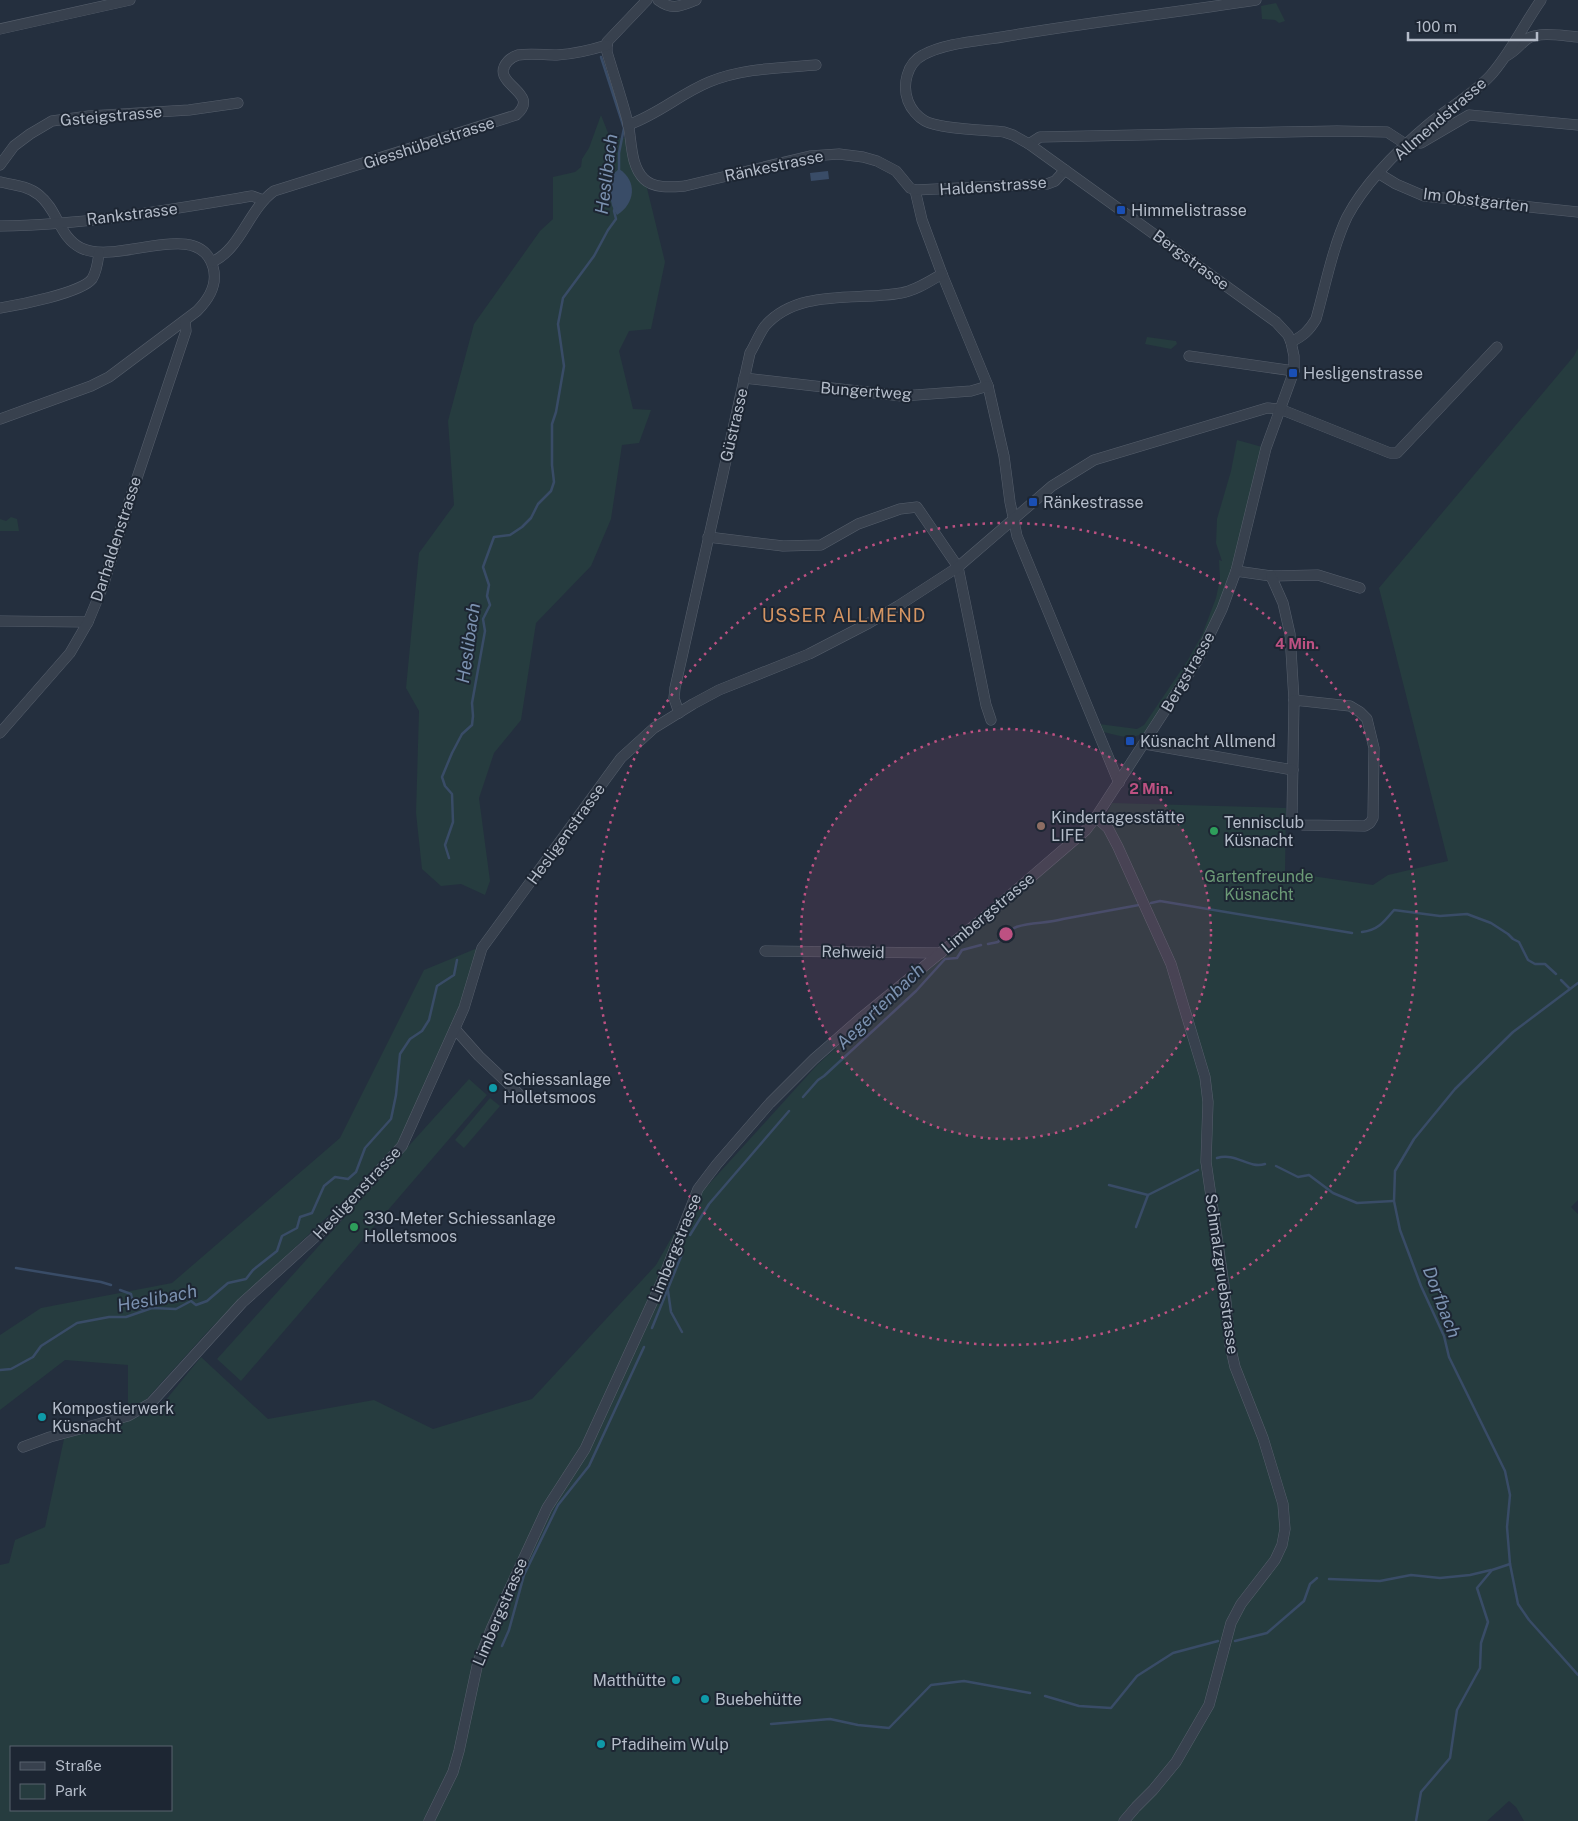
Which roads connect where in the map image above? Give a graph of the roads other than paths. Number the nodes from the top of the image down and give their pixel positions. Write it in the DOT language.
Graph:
graph roads {
  1 [pos="130,0"];
  2 [pos="647,0"];
  3 [pos="658,0"];
  4 [pos="696,0"];
  5 [pos="1256,0"];
  6 [pos="1541,0"];
  7 [pos="0,29"];
  8 [pos="1578,37"];
  9 [pos="607,45"];
  10 [pos="1505,56"];
  11 [pos="816,64"];
  12 [pos="238,103"];
  13 [pos="628,125"];
  14 [pos="1578,125"];
  15 [pos="1409,143"];
  16 [pos="1029,144"];
  17 [pos="0,165"];
  18 [pos="1065,170"];
  19 [pos="1378,173"];
  20 [pos="0,182"];
  21 [pos="915,190"];
  22 [pos="263,200"];
  23 [pos="1578,212"];
  24 [pos="58,223"];
  25 [pos="0,226"];
  26 [pos="99,253"];
  27 [pos="212,262"];
  28 [pos="942,274"];
  29 [pos="0,308"];
  30 [pos="185,321"];
  31 [pos="1291,342"];
  32 [pos="1497,347"];
  33 [pos="1189,356"];
  34 [pos="1294,371"];
  35 [pos="744,378"];
  36 [pos="988,386"];
  37 [pos="1280,409"];
  38 [pos="0,419"];
  39 [pos="1013,521"];
  40 [pos="708,537"];
  41 [pos="958,566"];
  42 [pos="1236,571"];
  43 [pos="1271,576"];
  44 [pos="1360,588"];
  45 [pos="0,621"];
  46 [pos="88,622"];
  47 [pos="1294,700"];
  48 [pos="678,713"];
  49 [pos="991,720"];
  50 [pos="0,733"];
  51 [pos="1145,744"];
  52 [pos="1293,770"];
  53 [pos="1119,783"];
  54 [pos="1106,803"];
  55 [pos="1096,817"];
  56 [pos="765,951"];
  57 [pos="941,953"];
  58 [pos="455,1029"];
  59 [pos="519,1094"];
  60 [pos="23,1446"];
  61 [pos="429,1821"];
  62 [pos="1124,1821"];
  1 -- 7 [label="street"];
  2 -- 9 [label="street"];
  3 -- 4 [label="street"];
  5 -- 16 [label="street, Bergstrasse"];
  6 -- 10 [label="street, Allmendstrasse"];
  8 -- 10 [label="street"];
  9 -- 13 [label="street, Ränkestrasse"];
  9 -- 22 [label="street, Giesshübelstrasse"];
  10 -- 15 [label="street, Allmendstrasse"];
  11 -- 13 [label="street"];
  12 -- 17 [label="street, Gsteigstrasse"];
  13 -- 21 [label="street, Ränkestrasse"];
  14 -- 15 [label="street"];
  15 -- 16 [label="street"];
  15 -- 19 [label="street, Allmendstrasse"];
  16 -- 18 [label="street, Bergstrasse"];
  18 -- 21 [label="street, Haldenstrasse"];
  18 -- 31 [label="street, Bergstrasse"];
  19 -- 23 [label="street, Im Obstgarten"];
  19 -- 31 [label="street, Allmendstrasse"];
  20 -- 24 [label="street"];
  21 -- 28 [label="street"];
  22 -- 24 [label="street, Rankstrasse"];
  22 -- 27 [label="street, Giesshübelstrasse"];
  24 -- 25 [label="street, Rankstrasse"];
  24 -- 26 [label="street"];
  26 -- 27 [label="street"];
  26 -- 29 [label="street"];
  27 -- 30 [label="street"];
  28 -- 35 [label="street, Güstrasse"];
  28 -- 36 [label="street"];
  30 -- 38 [label="street"];
  30 -- 46 [label="street, Darhaldenstrasse"];
  31 -- 34 [label="street, Bergstrasse"];
  32 -- 37 [label="street"];
  33 -- 34 [label="street"];
  34 -- 37 [label="street, Bergstrasse"];
  35 -- 36 [label="street, Bungertweg"];
  35 -- 40 [label="street, Güstrasse"];
  36 -- 39 [label="street"];
  37 -- 39 [label="street, Hesligenstrasse"];
  37 -- 42 [label="street, Bergstrasse"];
  39 -- 41 [label="street, Hesligenstrasse"];
  39 -- 53 [label="street"];
  40 -- 41 [label="street"];
  40 -- 48 [label="street, Güstrasse"];
  41 -- 48 [label="street, Hesligenstrasse"];
  41 -- 49 [label="street"];
  42 -- 43 [label="street"];
  42 -- 51 [label="street, Bergstrasse"];
  43 -- 44 [label="street"];
  43 -- 47 [label="street"];
  45 -- 46 [label="street"];
  46 -- 50 [label="street, Darhaldenstrasse"];
  47 -- 52 [label="street"];
  47 -- 52 [label="street"];
  48 -- 58 [label="street, Hesligenstrasse"];
  51 -- 52 [label="street"];
  51 -- 53 [label="street, Bergstrasse"];
  53 -- 54 [label="street, Bergstrasse"];
  54 -- 55 [label="street, Limbergstrasse"];
  55 -- 57 [label="street, Limbergstrasse"];
  55 -- 62 [label="street, Schmalzgruebstrasse"];
  56 -- 57 [label="street, Rehweid"];
  57 -- 61 [label="street, Limbergstrasse"];
  58 -- 59 [label="street"];
  58 -- 60 [label="street, Hesligenstrasse"];
}
